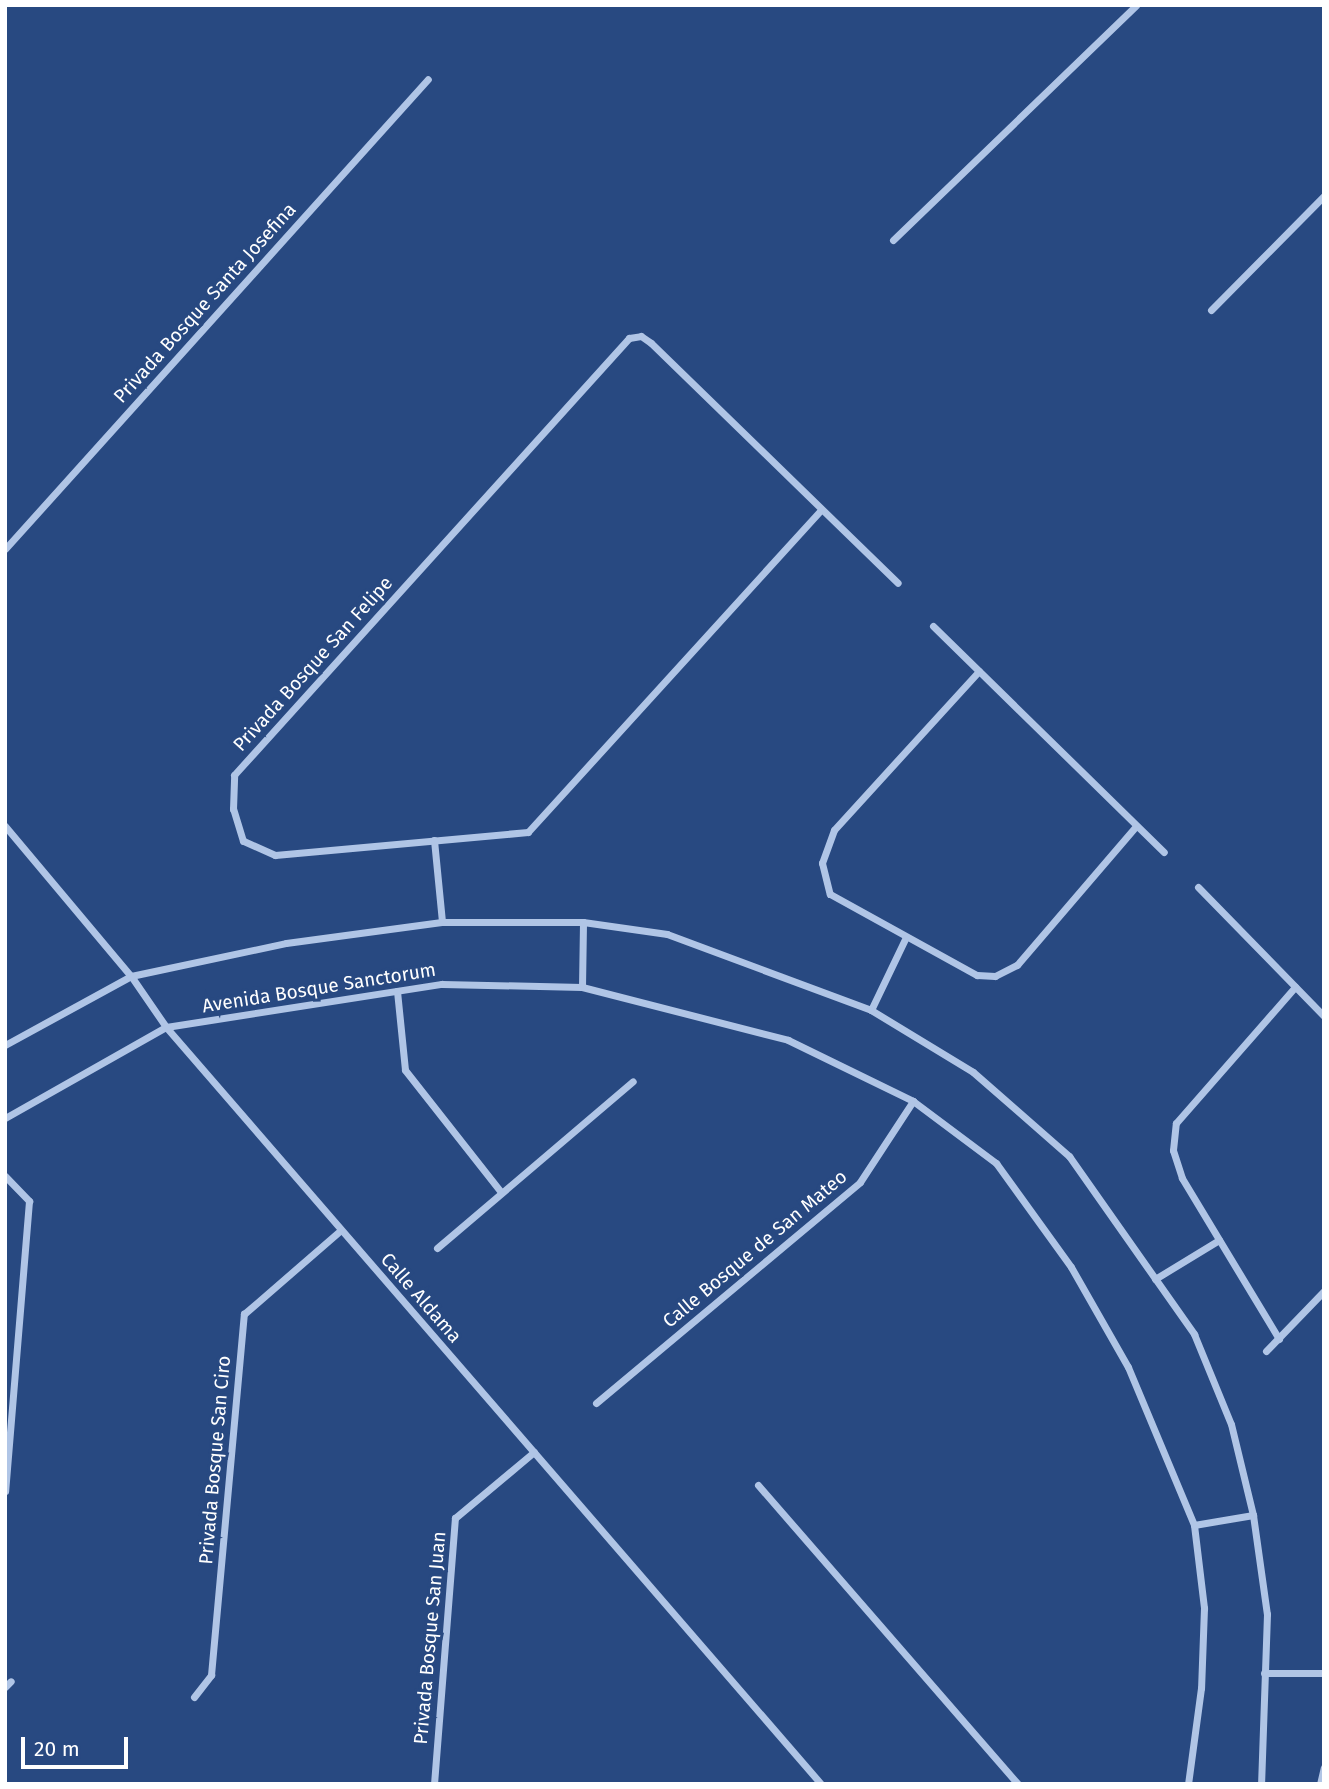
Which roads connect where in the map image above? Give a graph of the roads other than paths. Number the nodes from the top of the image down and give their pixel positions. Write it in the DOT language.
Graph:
graph roads {
  1 [pos="1136,5"];
  2 [pos="428,79"];
  3 [pos="1324,196"];
  4 [pos="893,240"];
  5 [pos="1211,310"];
  6 [pos="820,511"];
  7 [pos="5,549"];
  8 [pos="898,583"];
  9 [pos="933,626"];
  10 [pos="979,671"];
  11 [pos="1136,825"];
  12 [pos="5,826"];
  13 [pos="434,841"];
  14 [pos="1164,852"];
  15 [pos="1198,887"];
  16 [pos="442,922"];
  17 [pos="583,922"];
  18 [pos="906,937"];
  19 [pos="131,976"];
  20 [pos="582,987"];
  21 [pos="1295,987"];
  22 [pos="397,991"];
  23 [pos="871,1010"];
  24 [pos="1324,1016"];
  25 [pos="166,1027"];
  26 [pos="5,1045"];
  27 [pos="633,1081"];
  28 [pos="914,1101"];
  29 [pos="5,1118"];
  30 [pos="5,1176"];
  31 [pos="501,1192"];
  32 [pos="341,1230"];
  33 [pos="1219,1240"];
  34 [pos="437,1248"];
  35 [pos="1155,1279"];
  36 [pos="1324,1291"];
  37 [pos="1279,1339"];
  38 [pos="1266,1352"];
  39 [pos="596,1403"];
  40 [pos="534,1452"];
  41 [pos="758,1485"];
  42 [pos="5,1491"];
  43 [pos="1253,1515"];
  44 [pos="1194,1525"];
  45 [pos="1264,1673"];
  46 [pos="1324,1673"];
  47 [pos="194,1697"];
  48 [pos="1324,1767"];
  49 [pos="433,1784"];
  50 [pos="821,1784"];
  51 [pos="1018,1784"];
  52 [pos="1188,1784"];
  53 [pos="1261,1784"];
  54 [pos="1320,1784"];
  1 -- 4 [label="street"];
  2 -- 7 [label="street, Privada Bosque Santa Josefina"];
  3 -- 5 [label="street"];
  6 -- 8 [label="street, Privada Bosque San Felipe"];
  6 -- 13 [label="street, Privada Bosque San Felipe"];
  6 -- 13 [label="street, Privada Bosque San Felipe"];
  9 -- 10 [label="street"];
  10 -- 11 [label="street"];
  10 -- 18 [label="street"];
  11 -- 14 [label="street"];
  11 -- 18 [label="street"];
  12 -- 19 [label="street, Calle Aldama"];
  13 -- 16 [label="street"];
  15 -- 21 [label="street"];
  16 -- 17 [label="street"];
  16 -- 19 [label="street"];
  17 -- 20 [label="street"];
  17 -- 23 [label="street"];
  18 -- 23 [label="street"];
  19 -- 25 [label="street, Calle Aldama"];
  19 -- 26 [label="street"];
  20 -- 22 [label="street, Avenida Bosque Sanctorum"];
  20 -- 28 [label="street, Avenida Bosque Sanctorum"];
  21 -- 24 [label="street"];
  21 -- 33 [label="street"];
  22 -- 25 [label="street, Avenida Bosque Sanctorum"];
  22 -- 31 [label="street"];
  23 -- 35 [label="street"];
  25 -- 29 [label="street, Avenida Bosque Sanctorum"];
  25 -- 32 [label="street, Calle Aldama"];
  27 -- 31 [label="street"];
  28 -- 39 [label="street, Calle Bosque de San Mateo"];
  28 -- 44 [label="street, Avenida Bosque Sanctorum"];
  30 -- 42 [label="street"];
  31 -- 34 [label="street"];
  32 -- 40 [label="street, Calle Aldama"];
  32 -- 47 [label="street, Privada Bosque San Ciro"];
  33 -- 35 [label="street"];
  33 -- 37 [label="street"];
  35 -- 43 [label="street"];
  36 -- 37 [label="street"];
  37 -- 38 [label="street"];
  40 -- 49 [label="street, Privada Bosque San Juan"];
  40 -- 50 [label="street, Calle Aldama"];
  41 -- 51 [label="street"];
  43 -- 44 [label="street"];
  43 -- 45 [label="street"];
  44 -- 52 [label="street, Avenida Bosque Sanctorum"];
  45 -- 46 [label="street"];
  45 -- 53 [label="street"];
  48 -- 54 [label="street"];
}
